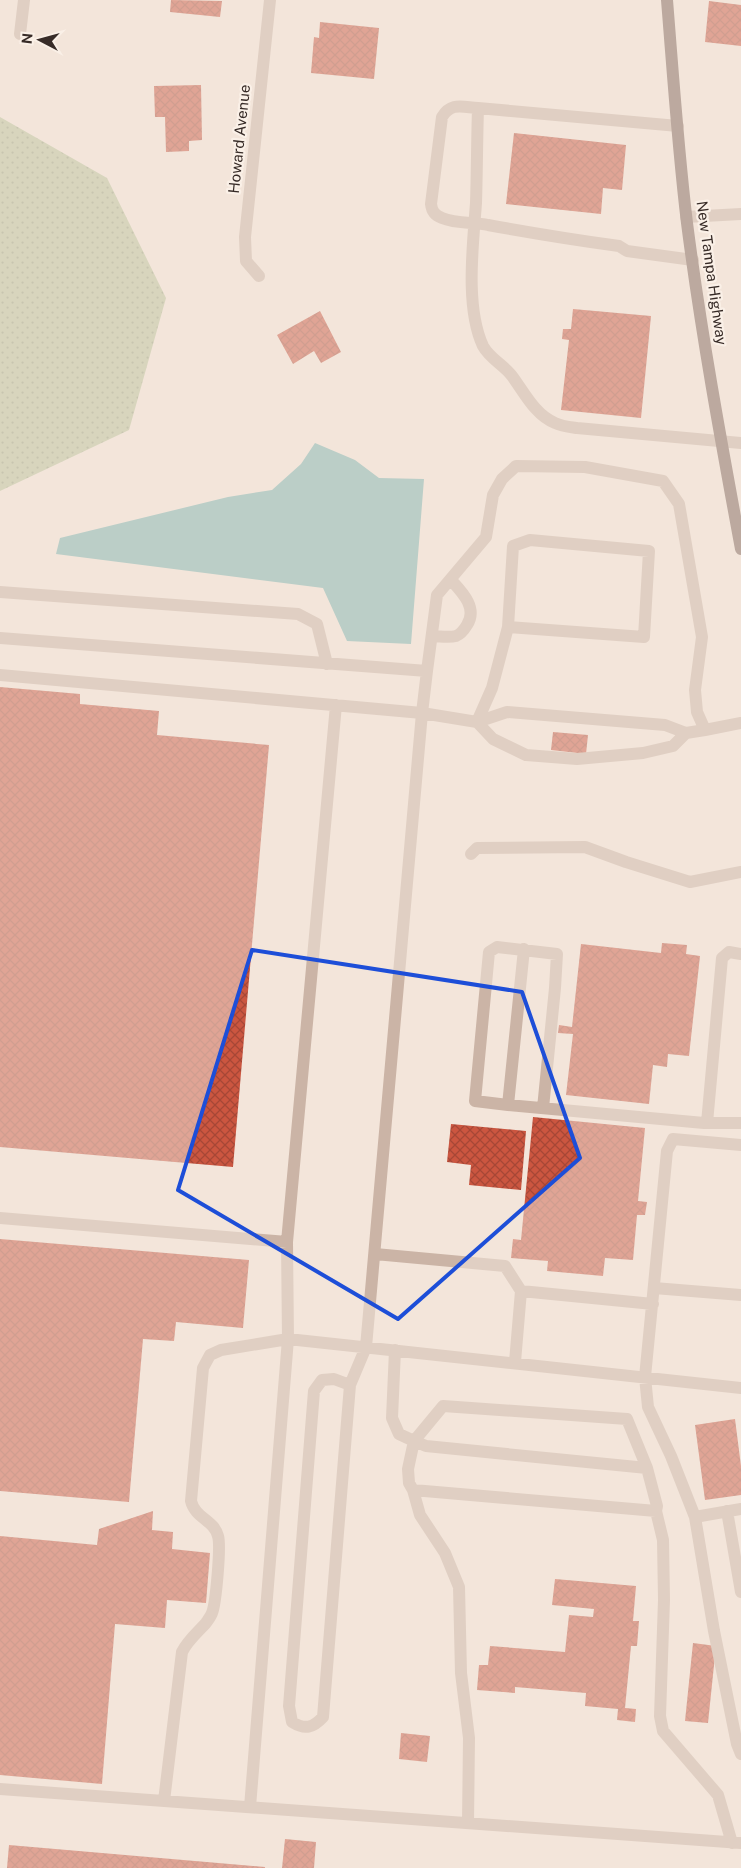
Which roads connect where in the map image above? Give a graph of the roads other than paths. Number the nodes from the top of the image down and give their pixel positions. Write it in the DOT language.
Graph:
graph roads {
  1 [pos="24,0"];
  2 [pos="270,0"];
  3 [pos="667,0"];
  4 [pos="20,34"];
  5 [pos="478,108"];
  6 [pos="678,126"];
  7 [pos="741,214"];
  8 [pos="686,218"];
  9 [pos="474,223"];
  10 [pos="692,260"];
  11 [pos="259,276"];
  12 [pos="722,442"];
  13 [pos="741,443"];
  14 [pos="737,501"];
  15 [pos="741,549"];
  16 [pos="451,580"];
  17 [pos="0,592"];
  18 [pos="508,627"];
  19 [pos="432,636"];
  20 [pos="0,638"];
  21 [pos="327,664"];
  22 [pos="427,671"];
  23 [pos="0,675"];
  24 [pos="336,705"];
  25 [pos="422,713"];
  26 [pos="477,722"];
  27 [pos="741,723"];
  28 [pos="705,730"];
  29 [pos="686,733"];
  30 [pos="472,854"];
  31 [pos="741,872"];
  32 [pos="524,949"];
  33 [pos="741,954"];
  34 [pos="508,1105"];
  35 [pos="543,1108"];
  36 [pos="707,1123"];
  37 [pos="741,1123"];
  38 [pos="741,1145"];
  39 [pos="0,1218"];
  40 [pos="287,1242"];
  41 [pos="375,1254"];
  42 [pos="654,1288"];
  43 [pos="521,1291"];
  44 [pos="741,1295"];
  45 [pos="653,1304"];
  46 [pos="288,1339"];
  47 [pos="366,1347"];
  48 [pos="395,1350"];
  49 [pos="515,1362"];
  50 [pos="645,1377"];
  51 [pos="350,1385"];
  52 [pos="741,1388"];
  53 [pos="414,1440"];
  54 [pos="647,1468"];
  55 [pos="413,1490"];
  56 [pos="741,1509"];
  57 [pos="656,1511"];
  58 [pos="727,1511"];
  59 [pos="695,1517"];
  60 [pos="741,1592"];
  61 [pos="741,1754"];
  62 [pos="0,1789"];
  63 [pos="164,1801"];
  64 [pos="250,1808"];
  65 [pos="468,1823"];
  66 [pos="737,1843"];
  1 -- 4 [label="street"];
  2 -- 11 [label="street, Howard Avenue"];
  3 -- 6 [label="main road, New Tampa Highway"];
  5 -- 6 [label="street"];
  5 -- 9 [label="street"];
  5 -- 9 [label="street"];
  6 -- 8 [label="main road, New Tampa Highway"];
  7 -- 8 [label="street"];
  8 -- 10 [label="main road, New Tampa Highway"];
  9 -- 10 [label="street"];
  9 -- 12 [label="street"];
  10 -- 12 [label="main road, New Tampa Highway"];
  12 -- 13 [label="street"];
  12 -- 14 [label="main road, New Tampa Highway"];
  14 -- 15 [label="main road, New Tampa Highway"];
  16 -- 19 [label="street"];
  16 -- 19 [label="street"];
  16 -- 28 [label="street"];
  17 -- 21 [label="street"];
  18 -- 18 [label="street"];
  18 -- 26 [label="street"];
  19 -- 22 [label="street"];
  20 -- 21 [label="street"];
  21 -- 22 [label="street"];
  22 -- 25 [label="street"];
  23 -- 24 [label="street"];
  24 -- 25 [label="street"];
  24 -- 40 [label="street"];
  25 -- 26 [label="street"];
  25 -- 41 [label="street"];
  26 -- 29 [label="street"];
  26 -- 29 [label="street"];
  27 -- 28 [label="street"];
  28 -- 29 [label="street"];
  30 -- 31 [label="street"];
  32 -- 34 [label="street"];
  32 -- 34 [label="street"];
  32 -- 35 [label="street"];
  33 -- 36 [label="street"];
  34 -- 35 [label="street"];
  35 -- 36 [label="street"];
  36 -- 37 [label="street"];
  38 -- 42 [label="street"];
  39 -- 40 [label="street"];
  40 -- 46 [label="street"];
  41 -- 43 [label="street"];
  41 -- 47 [label="street"];
  42 -- 44 [label="street"];
  42 -- 45 [label="street"];
  43 -- 45 [label="street"];
  43 -- 49 [label="street"];
  45 -- 50 [label="street"];
  46 -- 47 [label="street"];
  46 -- 63 [label="street"];
  46 -- 64 [label="street"];
  47 -- 48 [label="street"];
  47 -- 51 [label="street"];
  48 -- 49 [label="street"];
  48 -- 53 [label="street"];
  49 -- 50 [label="street"];
  50 -- 52 [label="street"];
  50 -- 59 [label="street"];
  51 -- 51 [label="street"];
  53 -- 54 [label="street"];
  53 -- 54 [label="street"];
  53 -- 55 [label="street"];
  54 -- 57 [label="street"];
  55 -- 57 [label="street"];
  55 -- 65 [label="street"];
  56 -- 58 [label="street"];
  57 -- 66 [label="street"];
  58 -- 59 [label="street"];
  58 -- 60 [label="street"];
  59 -- 61 [label="street"];
  62 -- 63 [label="street"];
  63 -- 64 [label="street"];
  64 -- 65 [label="street"];
  65 -- 66 [label="street"];
}
